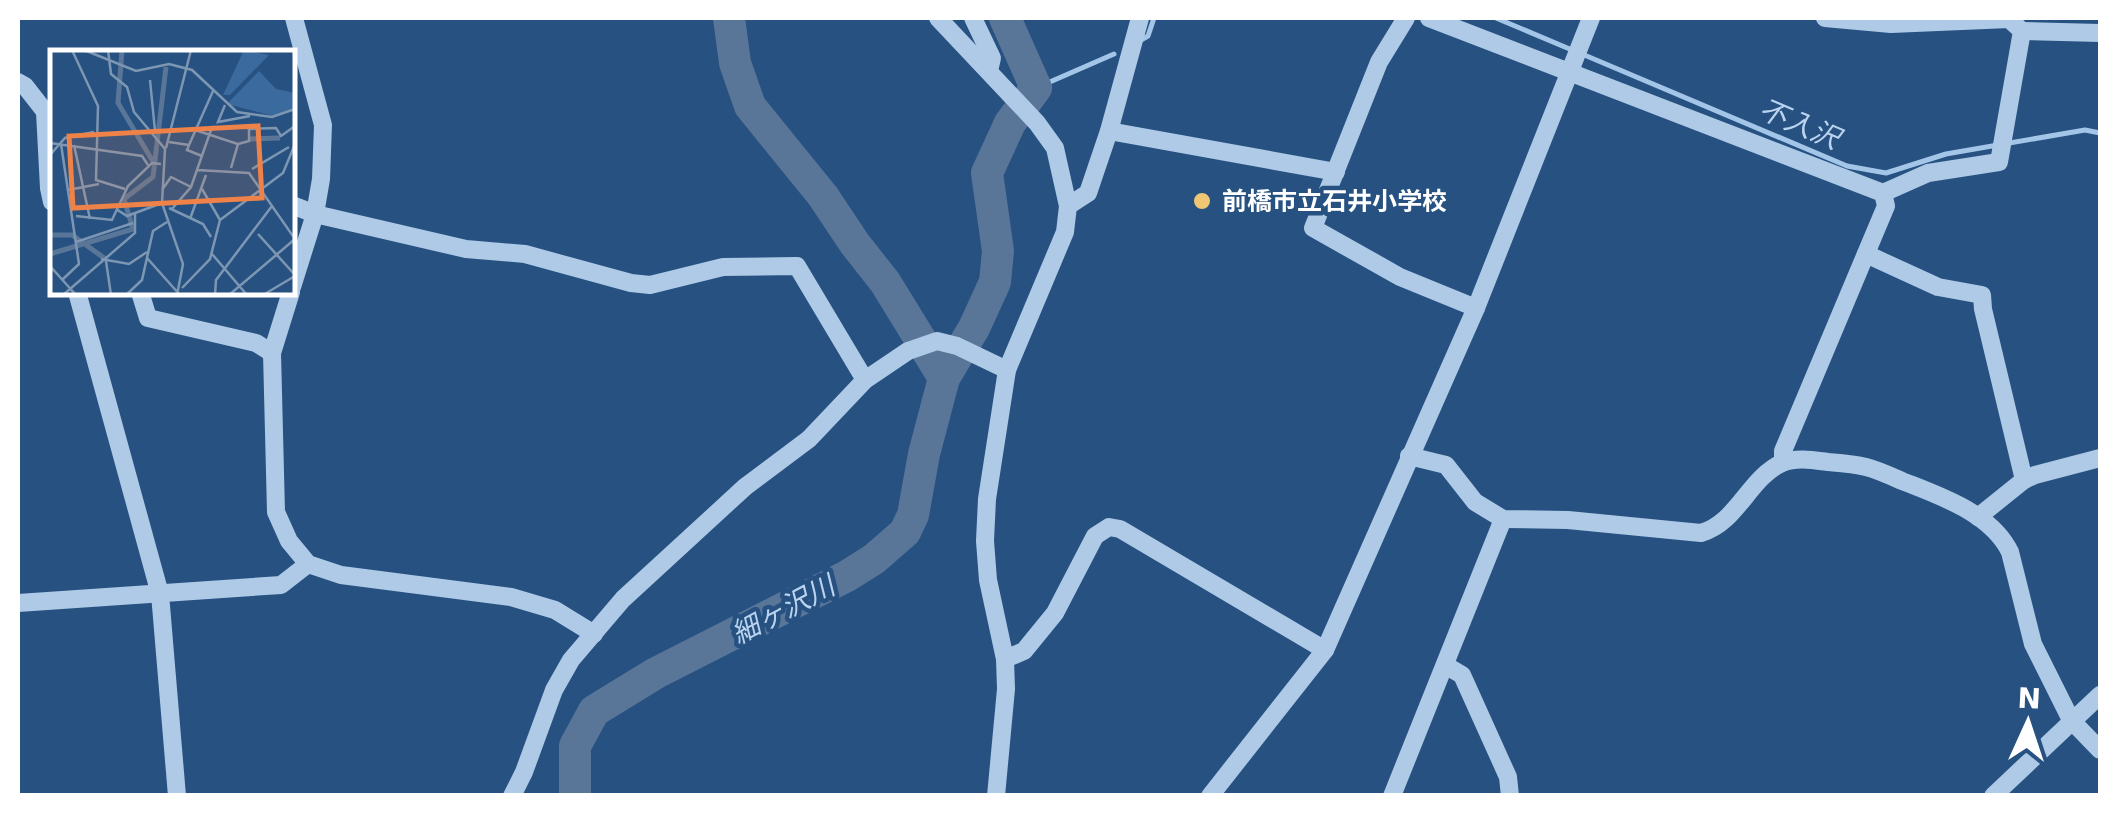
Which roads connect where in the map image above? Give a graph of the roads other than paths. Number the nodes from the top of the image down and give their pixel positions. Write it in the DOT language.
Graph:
graph roads {
  1 [pos="294,18"];
  2 [pos="938,18"];
  3 [pos="973,18"];
  4 [pos="1140,18"];
  5 [pos="1406,18"];
  6 [pos="1429,18"];
  7 [pos="1591,18"];
  8 [pos="1824,18"];
  9 [pos="2022,31"];
  10 [pos="2100,32"];
  11 [pos="989,71"];
  12 [pos="1568,73"];
  13 [pos="18,82"];
  14 [pos="49,117"];
  15 [pos="1109,131"];
  16 [pos="1336,172"];
  17 [pos="1883,193"];
  18 [pos="50,195"];
  19 [pos="295,206"];
  20 [pos="1068,206"];
  21 [pos="314,214"];
  22 [pos="1866,254"];
  23 [pos="295,280"];
  24 [pos="78,295"];
  25 [pos="141,295"];
  26 [pos="290,295"];
  27 [pos="1476,308"];
  28 [pos="272,354"];
  29 [pos="1007,370"];
  30 [pos="864,380"];
  31 [pos="1410,456"];
  32 [pos="2100,458"];
  33 [pos="1783,462"];
  34 [pos="2024,480"];
  35 [pos="1978,517"];
  36 [pos="1503,519"];
  37 [pos="308,564"];
  38 [pos="160,594"];
  39 [pos="18,604"];
  40 [pos="594,634"];
  41 [pos="1325,650"];
  42 [pos="1005,659"];
  43 [pos="1445,665"];
  44 [pos="2100,695"];
  45 [pos="2072,720"];
  46 [pos="2100,750"];
  47 [pos="178,796"];
  48 [pos="512,796"];
  49 [pos="996,796"];
  50 [pos="1210,796"];
  51 [pos="1392,796"];
  52 [pos="1510,796"];
  53 [pos="1992,796"];
  1 -- 21 [label="street"];
  2 -- 11 [label="street"];
  3 -- 11 [label="street"];
  4 -- 15 [label="street"];
  5 -- 16 [label="street"];
  6 -- 12 [label="street"];
  7 -- 12 [label="street"];
  8 -- 9 [label="street"];
  9 -- 10 [label="street"];
  9 -- 17 [label="street"];
  11 -- 20 [label="street"];
  12 -- 17 [label="street"];
  12 -- 27 [label="street"];
  13 -- 14 [label="street"];
  14 -- 18 [label="street"];
  15 -- 16 [label="street"];
  15 -- 20 [label="street"];
  16 -- 27 [label="street"];
  17 -- 22 [label="street"];
  19 -- 21 [label="street"];
  20 -- 29 [label="street"];
  21 -- 23 [label="street"];
  21 -- 30 [label="street"];
  22 -- 33 [label="street"];
  22 -- 34 [label="street"];
  24 -- 38 [label="street"];
  25 -- 28 [label="street"];
  26 -- 28 [label="street"];
  27 -- 31 [label="street"];
  28 -- 37 [label="street"];
  29 -- 30 [label="street"];
  29 -- 42 [label="street"];
  30 -- 40 [label="street"];
  31 -- 36 [label="street"];
  31 -- 41 [label="street"];
  32 -- 34 [label="street"];
  33 -- 35 [label="street"];
  33 -- 36 [label="street"];
  34 -- 35 [label="street"];
  35 -- 45 [label="street"];
  36 -- 43 [label="street"];
  37 -- 38 [label="street"];
  37 -- 40 [label="street"];
  38 -- 39 [label="street"];
  38 -- 47 [label="street"];
  40 -- 48 [label="street"];
  41 -- 42 [label="street"];
  41 -- 50 [label="street"];
  42 -- 49 [label="street"];
  43 -- 51 [label="street"];
  43 -- 52 [label="street"];
  44 -- 45 [label="street"];
  45 -- 46 [label="street"];
  45 -- 53 [label="street"];
}
